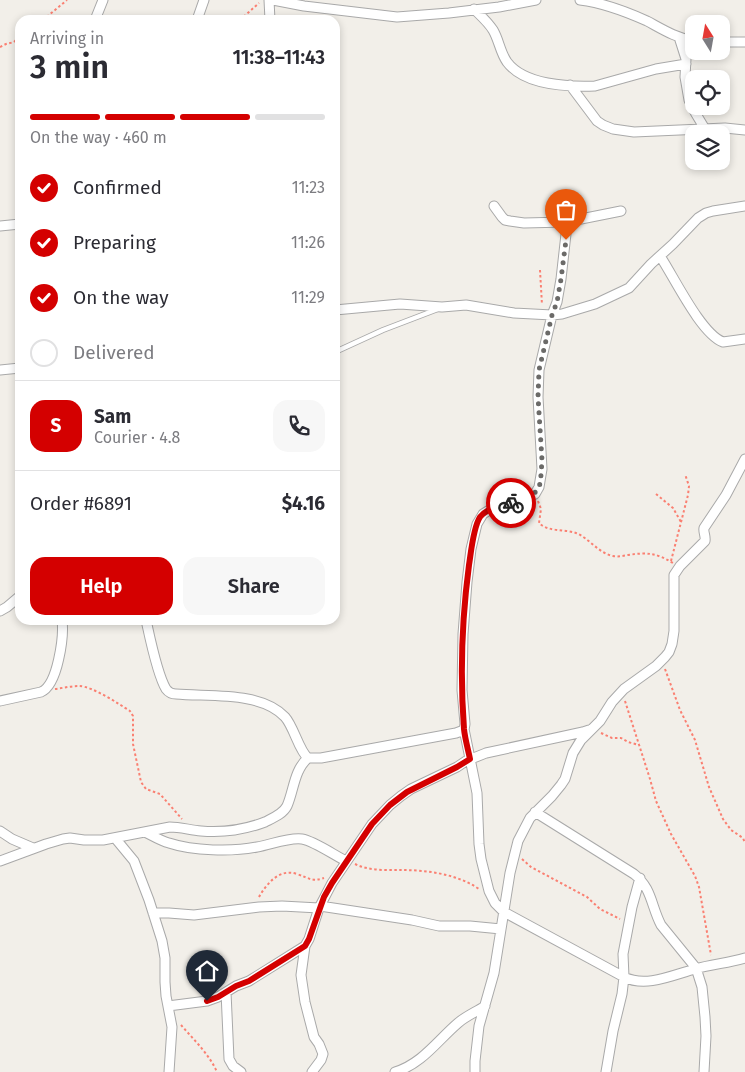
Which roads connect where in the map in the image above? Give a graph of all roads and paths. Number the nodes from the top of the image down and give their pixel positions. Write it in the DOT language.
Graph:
graph roads {
  1 [pos="67,0"];
  2 [pos="102,0"];
  3 [pos="204,0"];
  4 [pos="263,0"];
  5 [pos="271,0"];
  6 [pos="512,0"];
  7 [pos="536,0"];
  8 [pos="580,0"];
  9 [pos="499,7"];
  10 [pos="474,10"];
  11 [pos="49,15"];
  12 [pos="97,15"];
  13 [pos="199,15"];
  14 [pos="246,15"];
  15 [pos="270,15"];
  16 [pos="679,37"];
  17 [pos="685,39"];
  18 [pos="15,41"];
  19 [pos="730,42"];
  20 [pos="745,42"];
  21 [pos="0,47"];
  22 [pos="686,64"];
  23 [pos="570,85"];
  24 [pos="703,125"];
  25 [pos="730,128"];
  26 [pos="685,130"];
  27 [pos="745,130"];
  28 [pos="494,206"];
  29 [pos="745,207"];
  30 [pos="621,212"];
  31 [pos="566,222"];
  32 [pos="15,224"];
  33 [pos="0,226"];
  34 [pos="660,256"];
  35 [pos="540,270"];
  36 [pos="442,307"];
  37 [pos="340,310"];
  38 [pos="548,315"];
  39 [pos="745,339"];
  40 [pos="340,350"];
  41 [pos="15,368"];
  42 [pos="0,370"];
  43 [pos="745,458"];
  44 [pos="685,474"];
  45 [pos="535,494"];
  46 [pos="656,494"];
  47 [pos="682,522"];
  48 [pos="671,562"];
  49 [pos="680,566"];
  50 [pos="15,601"];
  51 [pos="0,611"];
  52 [pos="62,625"];
  53 [pos="147,625"];
  54 [pos="663,660"];
  55 [pos="624,689"];
  56 [pos="46,690"];
  57 [pos="0,701"];
  58 [pos="592,728"];
  59 [pos="464,729"];
  60 [pos="639,746"];
  61 [pos="308,758"];
  62 [pos="470,759"];
  63 [pos="535,812"];
  64 [pos="192,830"];
  65 [pos="0,831"];
  66 [pos="145,832"];
  67 [pos="115,838"];
  68 [pos="745,842"];
  69 [pos="33,848"];
  70 [pos="515,852"];
  71 [pos="0,861"];
  72 [pos="346,861"];
  73 [pos="340,870"];
  74 [pos="640,878"];
  75 [pos="484,894"];
  76 [pos="256,900"];
  77 [pos="319,907"];
  78 [pos="504,912"];
  79 [pos="153,913"];
  80 [pos="629,923"];
  81 [pos="501,929"];
  82 [pos="305,946"];
  83 [pos="745,958"];
  84 [pos="714,965"];
  85 [pos="696,968"];
  86 [pos="624,977"];
  87 [pos="226,992"];
  88 [pos="485,1006"];
  89 [pos="169,1011"];
  90 [pos="169,1072"];
  91 [pos="217,1072"];
  92 [pos="241,1072"];
  93 [pos="312,1072"];
  94 [pos="395,1072"];
  95 [pos="475,1072"];
  96 [pos="606,1072"];
  97 [pos="704,1072"];
  1 -- 11 [label="path"];
  2 -- 12 [label="street"];
  3 -- 13 [label="street"];
  4 -- 14 [label="path"];
  5 -- 10 [label="street"];
  5 -- 15 [label="street"];
  6 -- 9 [label="lane"];
  7 -- 9 [label="street"];
  8 -- 16 [label="street"];
  9 -- 10 [label="street"];
  10 -- 23 [label="street"];
  16 -- 17 [label="street"];
  16 -- 22 [label="street"];
  18 -- 21 [label="path"];
  19 -- 20 [label="street"];
  22 -- 23 [label="street"];
  22 -- 24 [label="street"];
  23 -- 26 [label="street"];
  25 -- 27 [label="street"];
  28 -- 31 [label="street"];
  29 -- 34 [label="street"];
  30 -- 31 [label="street"];
  31 -- 38 [label="street"];
  32 -- 33 [label="street"];
  34 -- 38 [label="street"];
  34 -- 39 [label="street"];
  35 -- 38 [label="path"];
  36 -- 37 [label="street"];
  36 -- 38 [label="street"];
  36 -- 40 [label="lane"];
  38 -- 45 [label="street"];
  41 -- 42 [label="street"];
  43 -- 49 [label="street"];
  44 -- 47 [label="path"];
  45 -- 48 [label="path"];
  45 -- 59 [label="street"];
  46 -- 47 [label="path"];
  47 -- 48 [label="path"];
  48 -- 49 [label="path"];
  49 -- 54 [label="street"];
  50 -- 51 [label="street"];
  52 -- 56 [label="street"];
  53 -- 61 [label="street"];
  54 -- 55 [label="street"];
  54 -- 68 [label="path"];
  55 -- 58 [label="street"];
  55 -- 60 [label="path"];
  56 -- 57 [label="street"];
  56 -- 64 [label="path"];
  58 -- 60 [label="path"];
  58 -- 62 [label="street"];
  58 -- 63 [label="street"];
  59 -- 61 [label="street"];
  59 -- 62 [label="street"];
  60 -- 84 [label="path"];
  61 -- 64 [label="street"];
  62 -- 72 [label="street"];
  62 -- 78 [label="street"];
  63 -- 70 [label="street"];
  63 -- 74 [label="street"];
  64 -- 66 [label="street"];
  65 -- 69 [label="street"];
  66 -- 67 [label="street"];
  66 -- 72 [label="street"];
  67 -- 69 [label="street"];
  67 -- 79 [label="street"];
  69 -- 71 [label="street"];
  70 -- 78 [label="street"];
  70 -- 80 [label="path"];
  72 -- 73 [label="street"];
  72 -- 75 [label="path"];
  73 -- 76 [label="path"];
  73 -- 77 [label="street"];
  74 -- 80 [label="street"];
  74 -- 85 [label="street"];
  77 -- 79 [label="street"];
  77 -- 81 [label="street"];
  77 -- 82 [label="street"];
  78 -- 81 [label="street"];
  78 -- 86 [label="street"];
  79 -- 89 [label="street"];
  80 -- 86 [label="street"];
  81 -- 88 [label="street"];
  82 -- 87 [label="street"];
  82 -- 93 [label="street"];
  83 -- 84 [label="street"];
  84 -- 85 [label="street"];
  85 -- 86 [label="street"];
  85 -- 97 [label="street"];
  86 -- 96 [label="street"];
  87 -- 89 [label="street"];
  87 -- 92 [label="street"];
  88 -- 94 [label="street"];
  88 -- 95 [label="street"];
  89 -- 90 [label="street"];
  89 -- 91 [label="path"];
}
